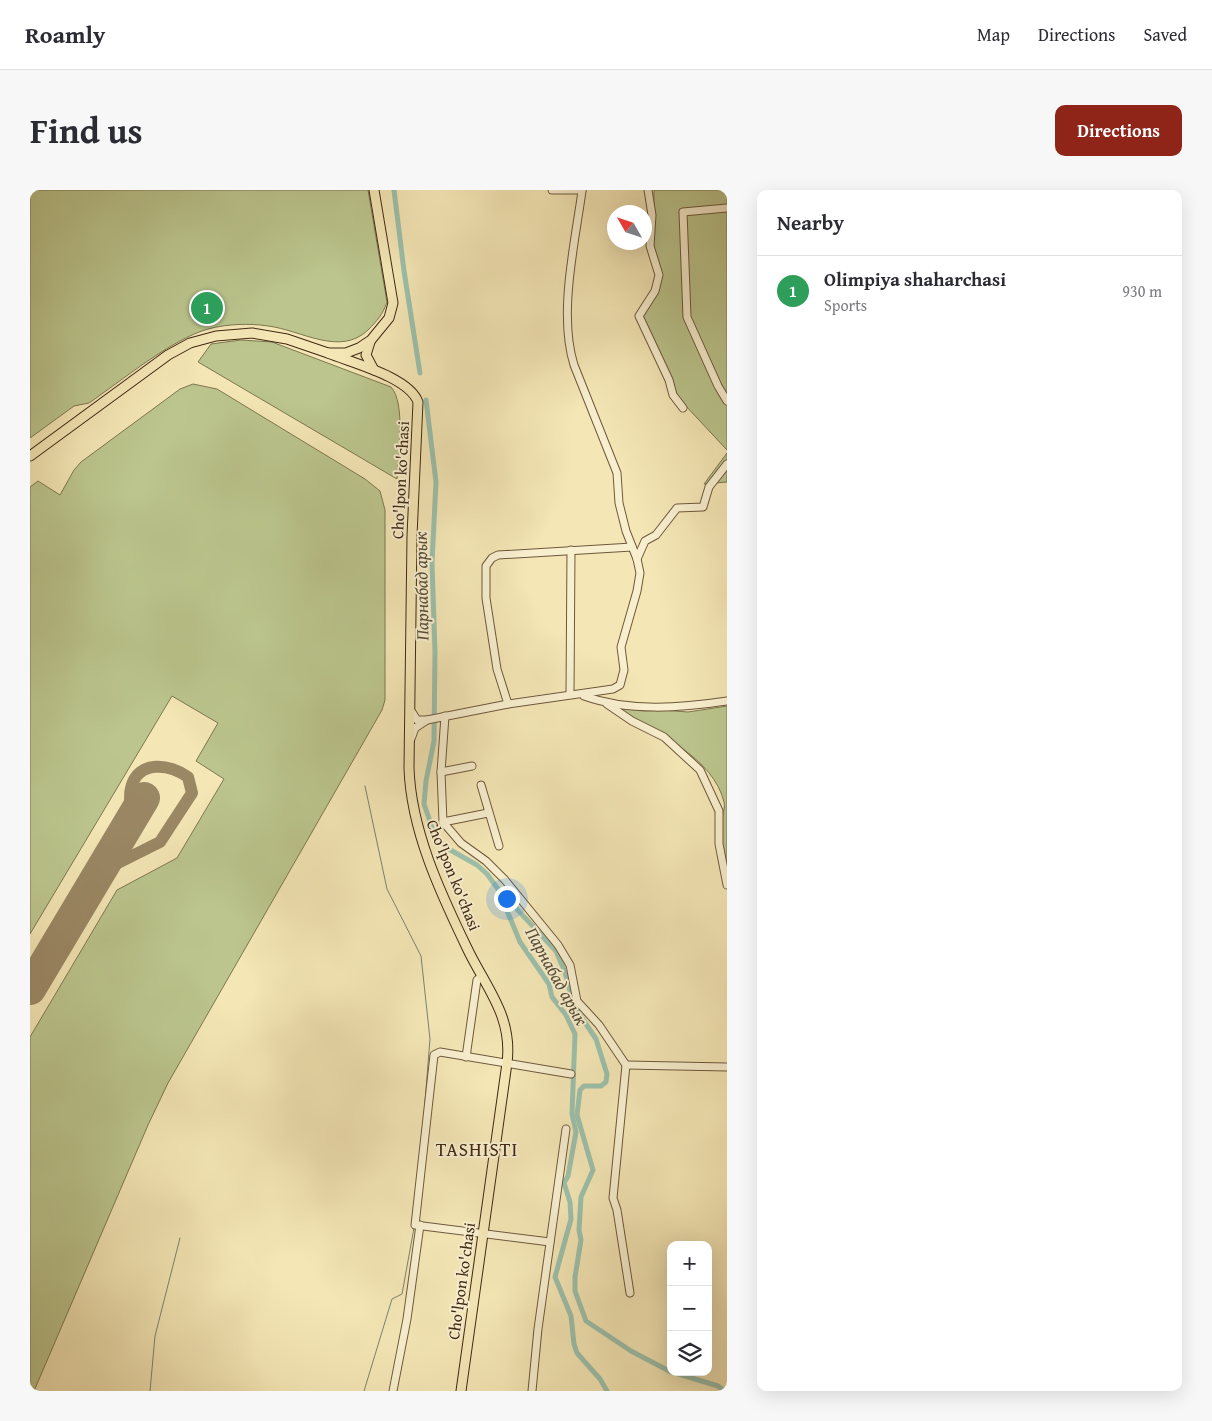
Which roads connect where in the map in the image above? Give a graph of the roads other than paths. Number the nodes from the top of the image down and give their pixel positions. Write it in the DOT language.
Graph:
graph roads {
  1 [pos="374,190"];
  2 [pos="552,190"];
  3 [pos="582,190"];
  4 [pos="648,190"];
  5 [pos="727,208"];
  6 [pos="371,340"];
  7 [pos="328,353"];
  8 [pos="377,373"];
  9 [pos="727,401"];
  10 [pos="683,408"];
  11 [pos="30,456"];
  12 [pos="727,464"];
  13 [pos="632,547"];
  14 [pos="571,550"];
  15 [pos="638,559"];
  16 [pos="570,694"];
  17 [pos="582,695"];
  18 [pos="727,701"];
  19 [pos="508,704"];
  20 [pos="607,704"];
  21 [pos="410,707"];
  22 [pos="443,717"];
  23 [pos="427,720"];
  24 [pos="409,746"];
  25 [pos="472,766"];
  26 [pos="441,772"];
  27 [pos="481,785"];
  28 [pos="488,813"];
  29 [pos="444,822"];
  30 [pos="499,846"];
  31 [pos="727,885"];
  32 [pos="482,976"];
  33 [pos="466,1057"];
  34 [pos="507,1063"];
  35 [pos="626,1065"];
  36 [pos="727,1067"];
  37 [pos="571,1074"];
  38 [pos="566,1129"];
  39 [pos="420,1225"];
  40 [pos="483,1232"];
  41 [pos="550,1242"];
  42 [pos="630,1293"];
  43 [pos="393,1391"];
  44 [pos="461,1391"];
  45 [pos="532,1391"];
  1 -- 6 [label="main road"];
  2 -- 3 [label="street"];
  3 -- 13 [label="street"];
  4 -- 10 [label="street"];
  5 -- 9 [label="street"];
  6 -- 7 [label="main road"];
  6 -- 8 [label="main road"];
  7 -- 8 [label="main road, Cho'lpon ko'chasi"];
  7 -- 11 [label="main road, Cho'lpon ko'chasi"];
  8 -- 21 [label="main road, Cho'lpon ko'chasi"];
  12 -- 15 [label="street"];
  13 -- 14 [label="street"];
  13 -- 15 [label="street"];
  14 -- 16 [label="street"];
  14 -- 19 [label="street"];
  15 -- 17 [label="street"];
  16 -- 17 [label="street"];
  16 -- 19 [label="street"];
  17 -- 20 [label="street"];
  18 -- 20 [label="street"];
  19 -- 22 [label="street"];
  20 -- 31 [label="street"];
  21 -- 23 [label="street"];
  21 -- 24 [label="main road, Cho'lpon ko'chasi"];
  22 -- 23 [label="street"];
  22 -- 26 [label="street"];
  23 -- 24 [label="street"];
  24 -- 32 [label="main road, Cho'lpon ko'chasi"];
  25 -- 26 [label="street"];
  26 -- 29 [label="street"];
  27 -- 28 [label="street"];
  28 -- 29 [label="street"];
  28 -- 30 [label="street"];
  29 -- 35 [label="street"];
  32 -- 33 [label="street"];
  32 -- 34 [label="main road, Cho'lpon ko'chasi"];
  33 -- 34 [label="street"];
  33 -- 39 [label="street"];
  34 -- 37 [label="street"];
  34 -- 40 [label="main road, Cho'lpon ko'chasi"];
  35 -- 36 [label="street"];
  35 -- 42 [label="street"];
  38 -- 41 [label="street"];
  39 -- 40 [label="street"];
  39 -- 43 [label="street"];
  40 -- 41 [label="street"];
  40 -- 44 [label="main road, Cho'lpon ko'chasi"];
  41 -- 45 [label="street"];
}
